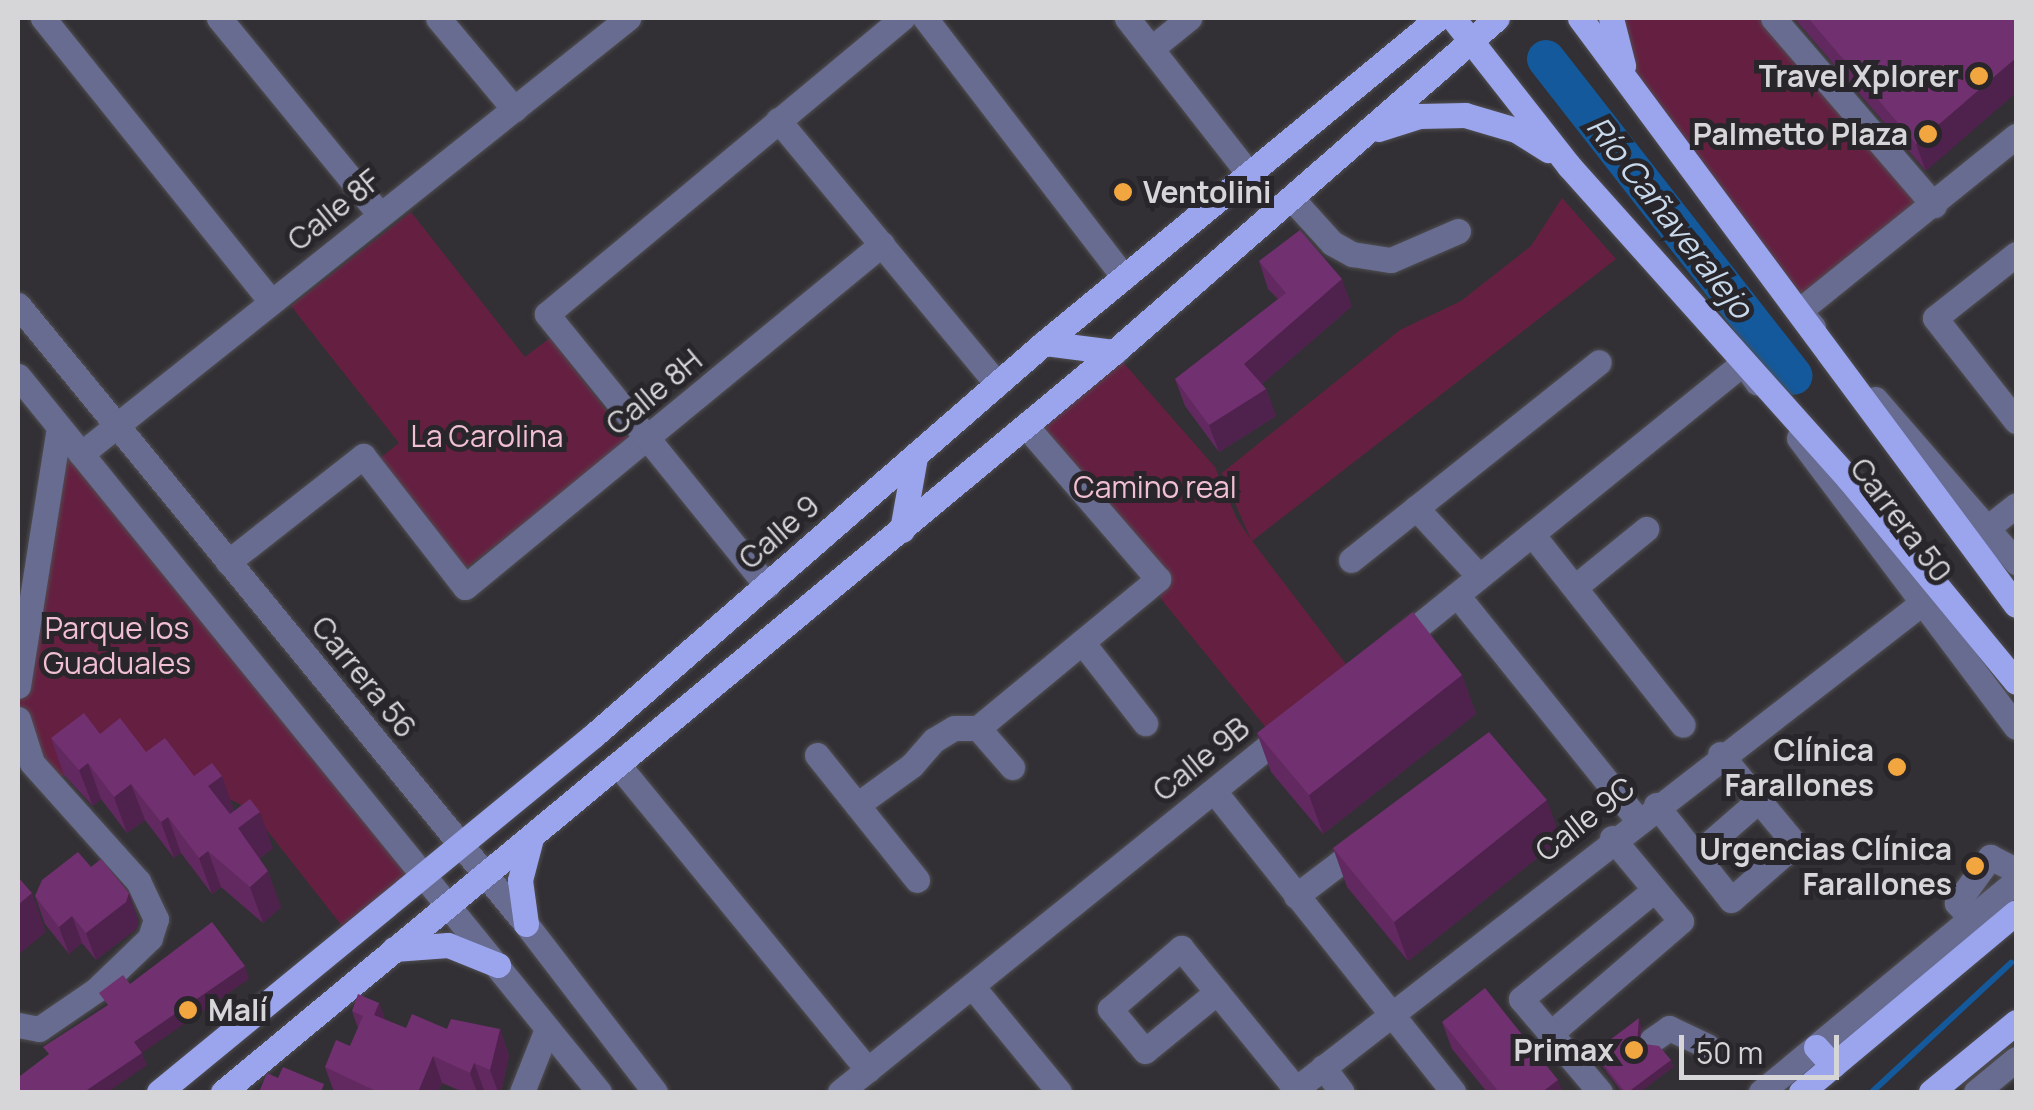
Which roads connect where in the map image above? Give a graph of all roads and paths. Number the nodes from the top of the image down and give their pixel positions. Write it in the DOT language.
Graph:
graph roads {
  1 [pos="43,18"];
  2 [pos="219,18"];
  3 [pos="438,18"];
  4 [pos="625,18"];
  5 [pos="902,18"];
  6 [pos="925,18"];
  7 [pos="1128,18"];
  8 [pos="1188,18"];
  9 [pos="1438,18"];
  10 [pos="1453,18"];
  11 [pos="1580,18"];
  12 [pos="1611,18"];
  13 [pos="1773,18"];
  14 [pos="1483,30"];
  15 [pos="1152,48"];
  16 [pos="1627,80"];
  17 [pos="514,109"];
  18 [pos="778,120"];
  19 [pos="1369,132"];
  20 [pos="2016,136"];
  21 [pos="1569,166"];
  22 [pos="1248,173"];
  23 [pos="1294,200"];
  24 [pos="1934,204"];
  25 [pos="380,215"];
  26 [pos="1458,231"];
  27 [pos="882,244"];
  28 [pos="2016,254"];
  29 [pos="1124,276"];
  30 [pos="271,302"];
  31 [pos="18,305"];
  32 [pos="1800,311"];
  33 [pos="1044,343"];
  34 [pos="1114,352"];
  35 [pos="1600,362"];
  36 [pos="1743,363"];
  37 [pos="18,376"];
  38 [pos="997,384"];
  39 [pos="2008,392"];
  40 [pos="2016,421"];
  41 [pos="1026,426"];
  42 [pos="114,427"];
  43 [pos="59,428"];
  44 [pos="648,440"];
  45 [pos="81,454"];
  46 [pos="915,457"];
  47 [pos="2016,506"];
  48 [pos="1416,508"];
  49 [pos="1988,528"];
  50 [pos="902,530"];
  51 [pos="1646,530"];
  52 [pos="1532,534"];
  53 [pos="1351,560"];
  54 [pos="228,562"];
  55 [pos="2016,562"];
  56 [pos="1478,576"];
  57 [pos="767,586"];
  58 [pos="1575,587"];
  59 [pos="1458,595"];
  60 [pos="1922,603"];
  61 [pos="2016,605"];
  62 [pos="1082,642"];
  63 [pos="1370,665"];
  64 [pos="2016,682"];
  65 [pos="18,686"];
  66 [pos="18,719"];
  67 [pos="1302,719"];
  68 [pos="1145,722"];
  69 [pos="1683,725"];
  70 [pos="2014,725"];
  71 [pos="978,728"];
  72 [pos="1720,754"];
  73 [pos="816,755"];
  74 [pos="620,766"];
  75 [pos="1012,767"];
  76 [pos="1214,791"];
  77 [pos="1758,801"];
  78 [pos="857,805"];
  79 [pos="1646,812"];
  80 [pos="1378,834"];
  81 [pos="531,838"];
  82 [pos="1612,838"];
  83 [pos="460,846"];
  84 [pos="1696,855"];
  85 [pos="2015,870"];
  86 [pos="426,872"];
  87 [pos="484,877"];
  88 [pos="917,880"];
  89 [pos="1654,890"];
  90 [pos="1296,896"];
  91 [pos="450,904"];
  92 [pos="2016,912"];
  93 [pos="526,924"];
  94 [pos="394,949"];
  95 [pos="498,965"];
  96 [pos="972,986"];
  97 [pos="1217,992"];
  98 [pos="1391,1016"];
  99 [pos="2016,1022"];
  100 [pos="18,1025"];
  101 [pos="547,1029"];
  102 [pos="1550,1034"];
  103 [pos="1652,1040"];
  104 [pos="1707,1046"];
  105 [pos="1825,1056"];
  106 [pos="2016,1059"];
  107 [pos="1323,1068"];
  108 [pos="868,1070"];
  109 [pos="1600,1084"];
  110 [pos="1294,1091"];
  111 [pos="159,1092"];
  112 [pos="223,1092"];
  113 [pos="522,1092"];
  114 [pos="599,1092"];
  115 [pos="655,1092"];
  116 [pos="840,1092"];
  117 [pos="1059,1092"];
  118 [pos="1342,1092"];
  119 [pos="1453,1092"];
  120 [pos="1761,1092"];
  121 [pos="1801,1092"];
  122 [pos="1931,1092"];
  123 [pos="1976,1092"];
  1 -- 30 [label="street"];
  2 -- 25 [label="street"];
  3 -- 17 [label="street"];
  4 -- 17 [label="street, Calle 8F"];
  5 -- 18 [label="street"];
  6 -- 29 [label="street"];
  7 -- 15 [label="street"];
  8 -- 15 [label="street"];
  9 -- 22 [label="main road, Calle 9"];
  10 -- 14 [label="main road, Carrera 50"];
  11 -- 16 [label="main road, Carrera 50"];
  12 -- 16 [label="main road"];
  13 -- 24 [label="street"];
  14 -- 19 [label="main road"];
  14 -- 21 [label="main road, Carrera 50"];
  15 -- 22 [label="street"];
  16 -- 32 [label="main road, Carrera 50"];
  17 -- 25 [label="street, Calle 8F"];
  18 -- 27 [label="street"];
  18 -- 44 [label="street"];
  19 -- 21 [label="main road"];
  19 -- 23 [label="main road"];
  20 -- 24 [label="street"];
  21 -- 36 [label="main road, Carrera 50"];
  22 -- 29 [label="main road, Calle 9"];
  23 -- 26 [label="street"];
  23 -- 34 [label="main road"];
  24 -- 32 [label="street"];
  25 -- 30 [label="street, Calle 8F"];
  27 -- 38 [label="street"];
  27 -- 44 [label="street, Calle 8H"];
  28 -- 39 [label="street"];
  29 -- 33 [label="main road, Calle 9"];
  30 -- 42 [label="street, Calle 8F"];
  31 -- 42 [label="street, Carrera 56"];
  32 -- 49 [label="street, Carrera 50"];
  32 -- 61 [label="main road, Carrera 50"];
  33 -- 34 [label="main road"];
  33 -- 38 [label="main road, Calle 9"];
  34 -- 41 [label="main road"];
  35 -- 48 [label="street"];
  36 -- 52 [label="street"];
  36 -- 60 [label="street, Carrera 50"];
  36 -- 64 [label="main road, Carrera 50"];
  37 -- 43 [label="street"];
  38 -- 46 [label="main road, Calle 9"];
  39 -- 40 [label="street"];
  41 -- 50 [label="main road"];
  41 -- 62 [label="street"];
  42 -- 45 [label="street, Calle 8F"];
  42 -- 54 [label="street, Carrera 56"];
  43 -- 45 [label="street"];
  43 -- 65 [label="street"];
  44 -- 54 [label="street, Calle 8H"];
  44 -- 57 [label="street"];
  45 -- 86 [label="street"];
  46 -- 50 [label="main road"];
  46 -- 57 [label="main road, Calle 9"];
  47 -- 49 [label="street"];
  48 -- 53 [label="street"];
  48 -- 56 [label="street"];
  49 -- 55 [label="street, Carrera 50"];
  50 -- 74 [label="main road"];
  51 -- 58 [label="street"];
  52 -- 56 [label="street"];
  52 -- 58 [label="street"];
  54 -- 83 [label="street, Carrera 56"];
  56 -- 59 [label="street"];
  57 -- 83 [label="main road, Calle 9"];
  58 -- 69 [label="street"];
  59 -- 63 [label="street"];
  59 -- 79 [label="street"];
  60 -- 70 [label="street, Carrera 50"];
  60 -- 72 [label="street, Calle 9C"];
  62 -- 68 [label="street"];
  62 -- 71 [label="street"];
  66 -- 100 [label="street"];
  67 -- 76 [label="street, Calle 9B"];
  71 -- 75 [label="street"];
  71 -- 78 [label="street"];
  72 -- 77 [label="street"];
  72 -- 79 [label="street, Calle 9C"];
  73 -- 78 [label="street"];
  74 -- 81 [label="main road"];
  74 -- 108 [label="street"];
  76 -- 90 [label="street"];
  76 -- 96 [label="street, Calle 9B"];
  77 -- 84 [label="street"];
  77 -- 84 [label="street"];
  78 -- 88 [label="street"];
  79 -- 82 [label="street, Calle 9C"];
  79 -- 84 [label="street"];
  80 -- 90 [label="street"];
  81 -- 87 [label="main road"];
  81 -- 93 [label="main road"];
  82 -- 89 [label="street"];
  82 -- 98 [label="street, Calle 9C"];
  83 -- 86 [label="main road, Calle 9"];
  83 -- 87 [label="street, Carrera 56"];
  85 -- 105 [label="street"];
  86 -- 91 [label="street"];
  86 -- 111 [label="main road, Calle 9"];
  87 -- 91 [label="main road"];
  87 -- 93 [label="street, Carrera 56"];
  89 -- 102 [label="street"];
  89 -- 102 [label="street"];
  90 -- 98 [label="street"];
  91 -- 94 [label="main road"];
  91 -- 95 [label="street"];
  92 -- 105 [label="main road"];
  93 -- 115 [label="street, Carrera 56"];
  94 -- 95 [label="main road"];
  94 -- 112 [label="main road"];
  95 -- 101 [label="street"];
  96 -- 108 [label="street, Calle 9B"];
  96 -- 117 [label="street"];
  97 -- 110 [label="street"];
  98 -- 107 [label="street, Calle 9C"];
  98 -- 119 [label="street"];
  99 -- 122 [label="main road"];
  101 -- 113 [label="street"];
  101 -- 114 [label="street"];
  102 -- 109 [label="street"];
  103 -- 104 [label="street"];
  105 -- 120 [label="street"];
  105 -- 121 [label="main road"];
  106 -- 123 [label="street"];
  107 -- 110 [label="street, Calle 9C"];
  107 -- 118 [label="street"];
  108 -- 116 [label="street, Calle 9B"];
}
